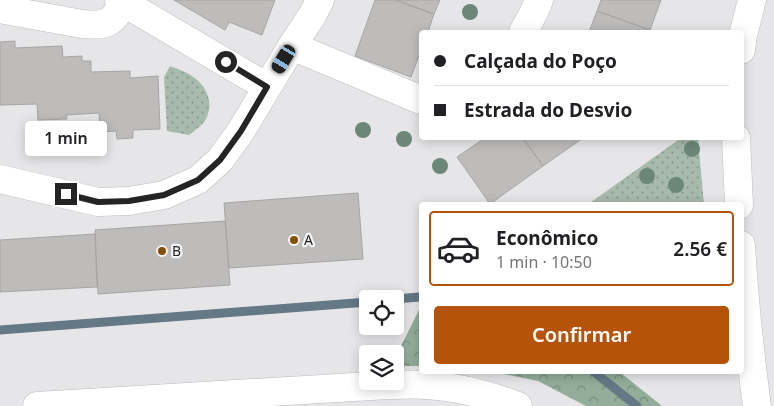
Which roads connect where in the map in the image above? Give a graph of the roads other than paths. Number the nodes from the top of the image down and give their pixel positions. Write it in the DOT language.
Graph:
graph roads {
  1 [pos="320,0"];
  2 [pos="539,0"];
  3 [pos="752,0"];
  4 [pos="122,2"];
  5 [pos="0,9"];
  6 [pos="524,30"];
  7 [pos="744,31"];
  8 [pos="292,46"];
  9 [pos="267,87"];
  10 [pos="419,99"];
  11 [pos="736,140"];
  12 [pos="0,179"];
  13 [pos="739,202"];
  14 [pos="744,283"];
  15 [pos="37,406"];
  16 [pos="518,406"];
  17 [pos="758,406"];
  1 -- 8 [label="street"];
  2 -- 6 [label="street"];
  3 -- 7 [label="street"];
  4 -- 5 [label="street"];
  4 -- 9 [label="street"];
  8 -- 9 [label="street"];
  8 -- 10 [label="street"];
  9 -- 12 [label="street"];
  11 -- 13 [label="street"];
  14 -- 17 [label="street"];
  15 -- 16 [label="street"];
}
